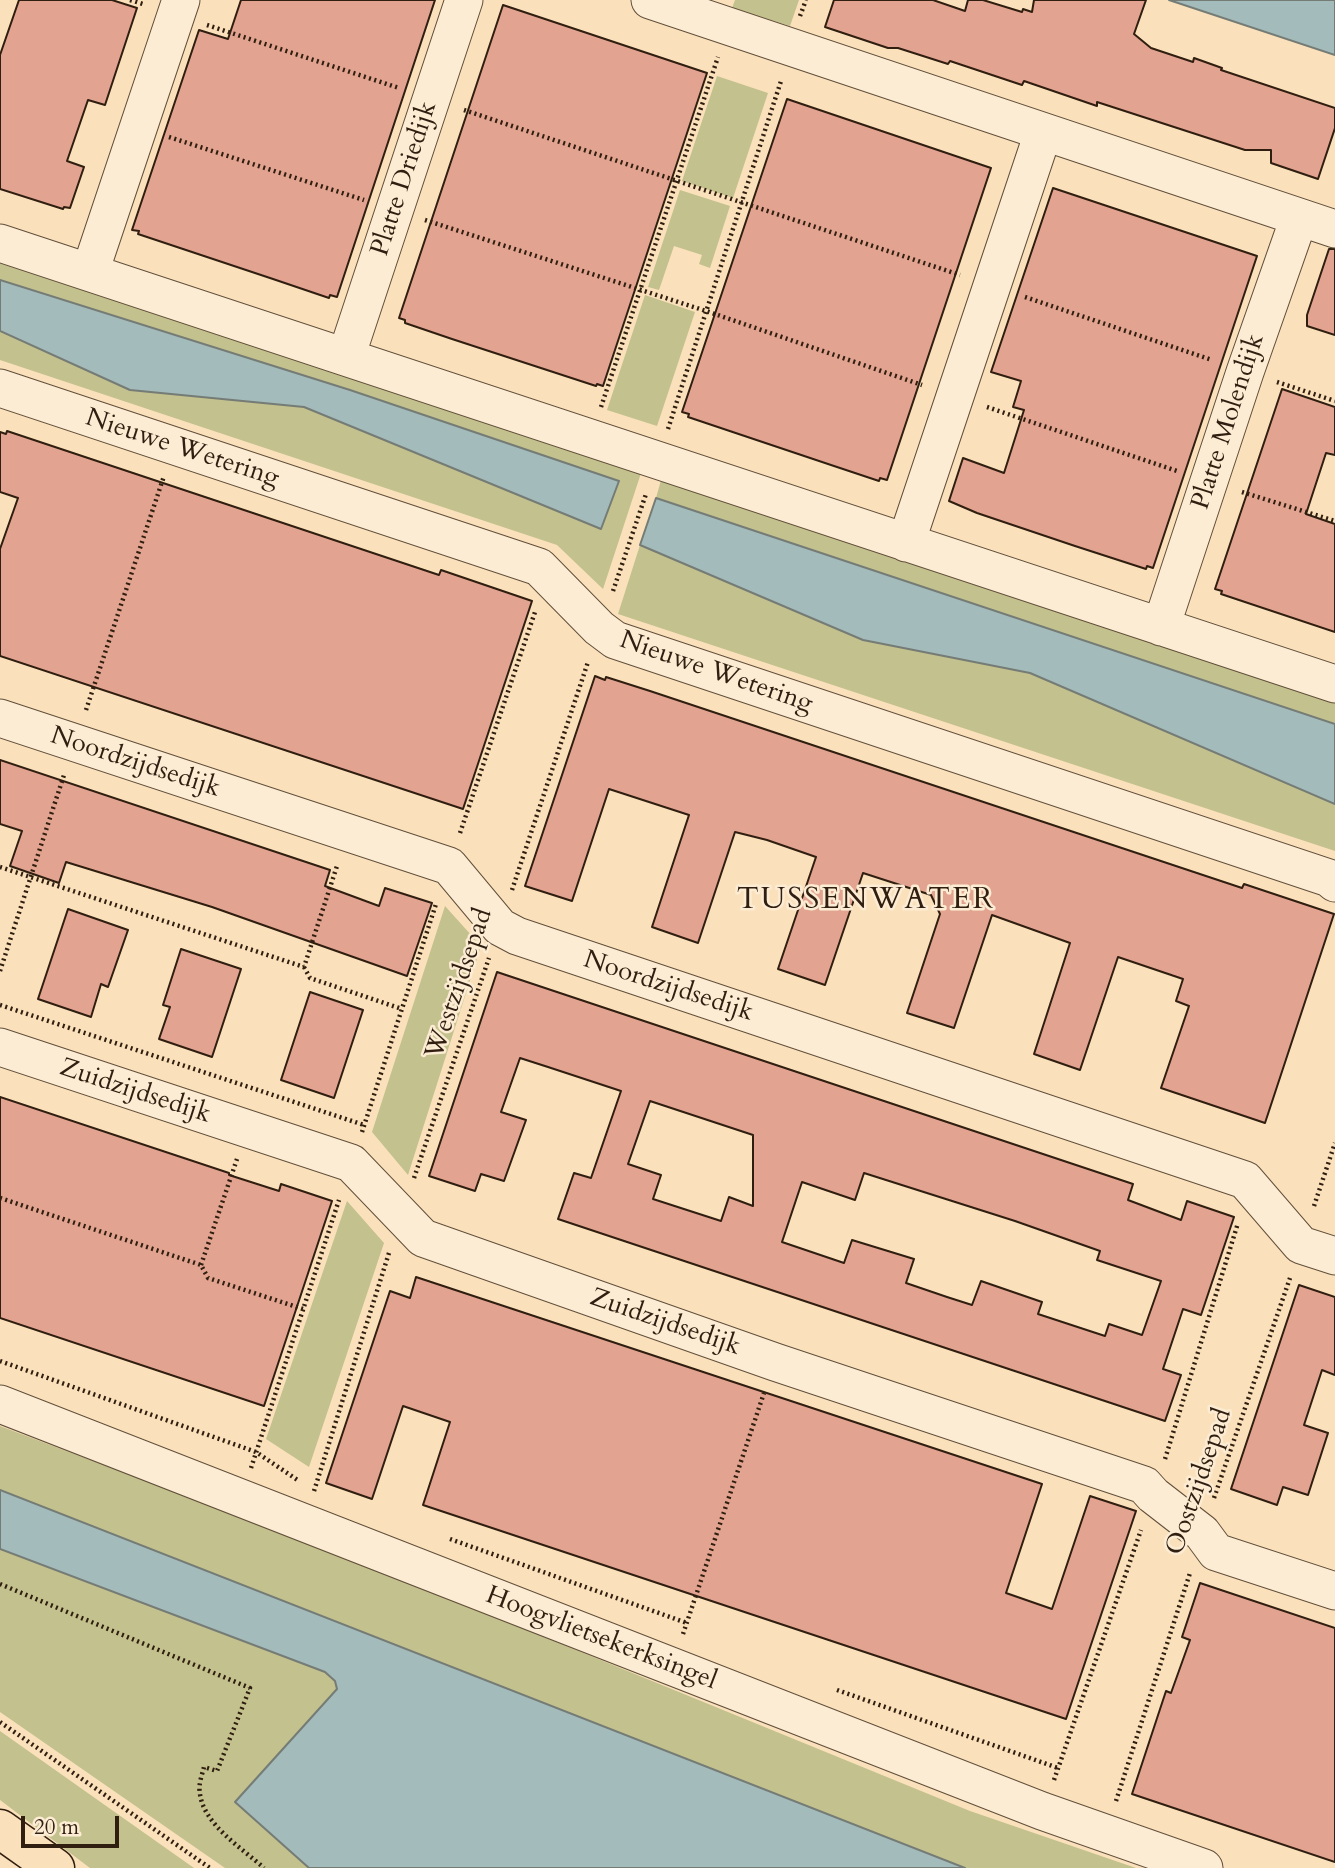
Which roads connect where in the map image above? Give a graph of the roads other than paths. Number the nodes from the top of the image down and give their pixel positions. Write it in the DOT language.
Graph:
graph roads {
  1 [pos="181,0"];
  2 [pos="464,0"];
  3 [pos="650,0"];
  4 [pos="1043,133"];
  5 [pos="1299,218"];
  6 [pos="1335,229"];
  7 [pos="0,243"];
  8 [pos="90,272"];
  9 [pos="346,357"];
  10 [pos="0,388"];
  11 [pos="906,542"];
  12 [pos="1161,627"];
  13 [pos="1335,684"];
  14 [pos="0,718"];
  15 [pos="1335,883"];
  16 [pos="0,1047"];
  17 [pos="1318,1250"];
  18 [pos="0,1404"];
  19 [pos="1335,1591"];
  20 [pos="0,1829"];
  21 [pos="55,1868"];
  22 [pos="1204,1868"];
  1 -- 8 [label="street"];
  2 -- 9 [label="street, Platte Driedijk"];
  3 -- 4 [label="street"];
  4 -- 5 [label="street"];
  4 -- 11 [label="street"];
  5 -- 6 [label="street"];
  5 -- 12 [label="street, Platte Molendijk"];
  7 -- 8 [label="street"];
  8 -- 9 [label="street"];
  9 -- 11 [label="street"];
  10 -- 15 [label="street, Nieuwe Wetering"];
  11 -- 12 [label="street"];
  12 -- 13 [label="street"];
  14 -- 17 [label="street, Noordzijdsedijk"];
  16 -- 19 [label="street, Zuidzijdsedijk"];
  18 -- 22 [label="street, Hoogvlietsekerksingel"];
  20 -- 21 [label="main road"];
}
